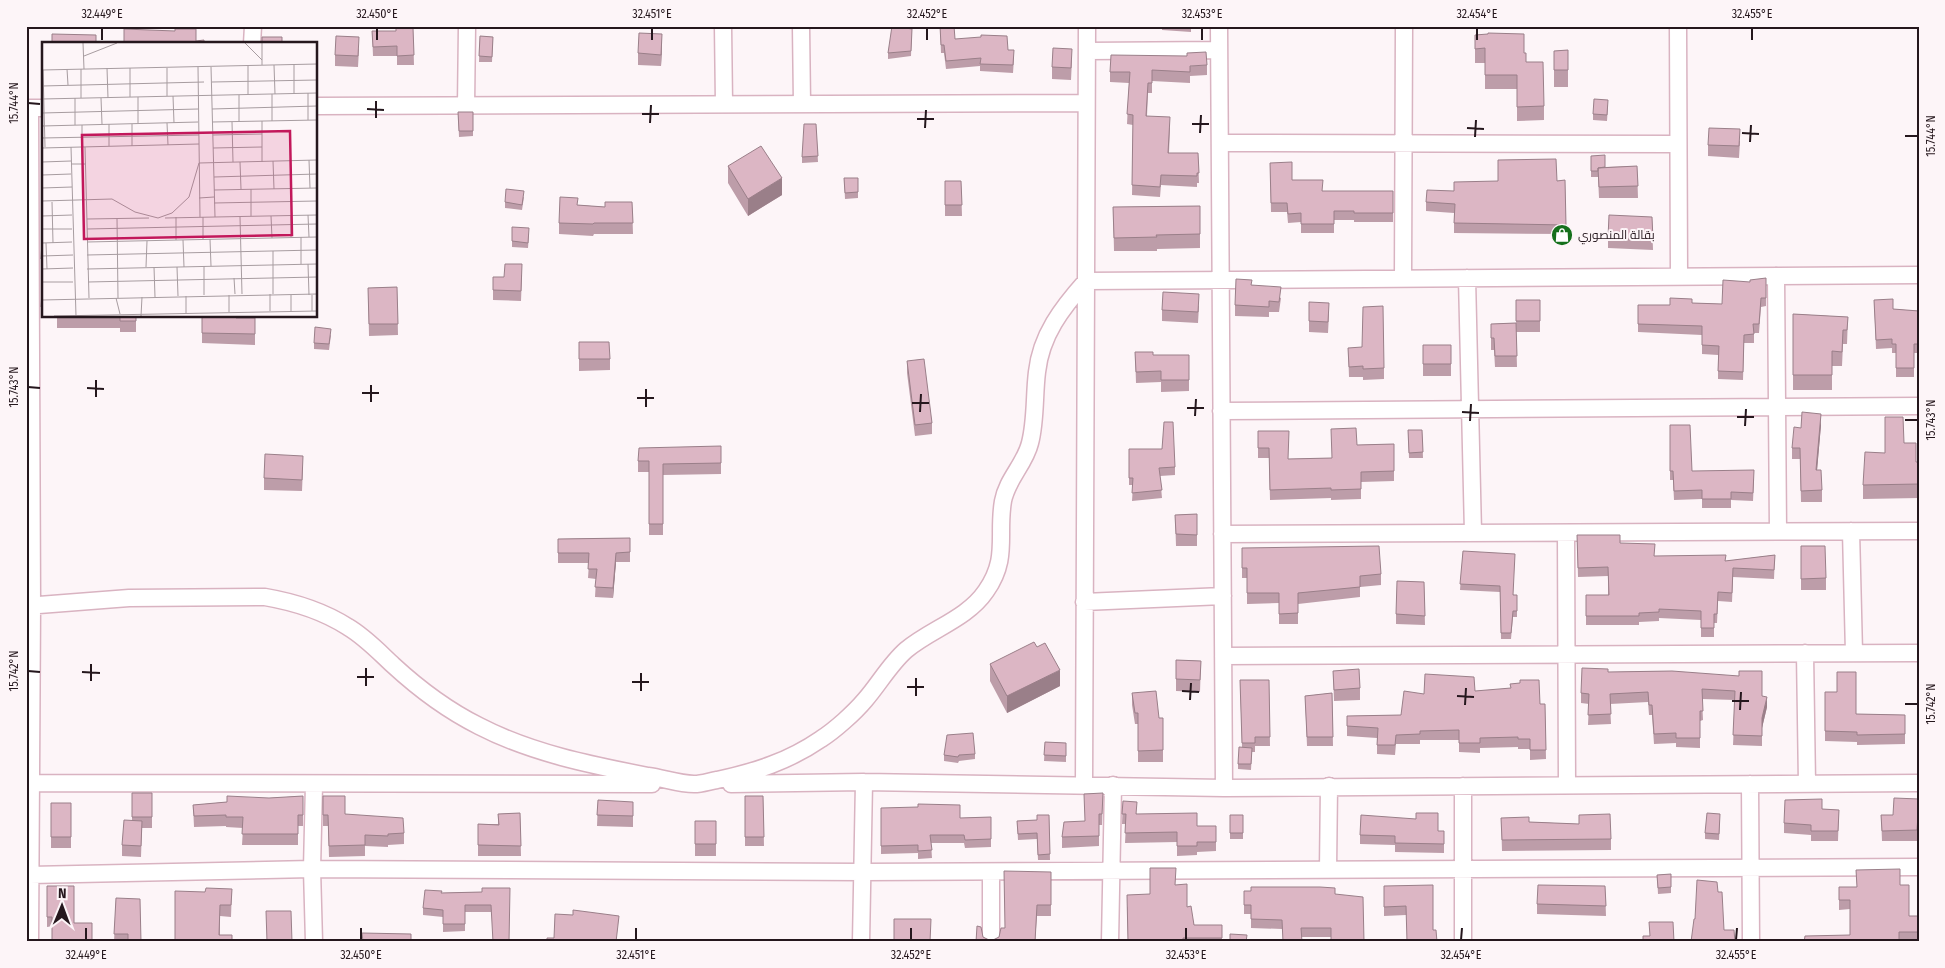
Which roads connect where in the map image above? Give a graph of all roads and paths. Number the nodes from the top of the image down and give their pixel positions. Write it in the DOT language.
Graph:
graph roads {
  1 [pos="252,26"];
  2 [pos="467,26"];
  3 [pos="723,26"];
  4 [pos="800,26"];
  5 [pos="1087,26"];
  6 [pos="1219,26"];
  7 [pos="1404,26"];
  8 [pos="1678,26"];
  9 [pos="252,42"];
  10 [pos="1219,50"];
  11 [pos="1087,51"];
  12 [pos="1086,103"];
  13 [pos="724,104"];
  14 [pos="802,104"];
  15 [pos="318,106"];
  16 [pos="466,106"];
  17 [pos="33,108"];
  18 [pos="1220,143"];
  19 [pos="1404,144"];
  20 [pos="1678,144"];
  21 [pos="28,267"];
  22 [pos="1919,275"];
  23 [pos="1679,276"];
  24 [pos="1776,276"];
  25 [pos="1403,278"];
  26 [pos="1467,278"];
  27 [pos="1221,280"];
  28 [pos="1086,281"];
  29 [pos="1919,406"];
  30 [pos="1778,407"];
  31 [pos="1470,409"];
  32 [pos="1221,411"];
  33 [pos="28,433"];
  34 [pos="1851,531"];
  35 [pos="1919,531"];
  36 [pos="1778,532"];
  37 [pos="1473,533"];
  38 [pos="1566,533"];
  39 [pos="1222,534"];
  40 [pos="1222,596"];
  41 [pos="1084,602"];
  42 [pos="29,606"];
  43 [pos="1919,653"];
  44 [pos="1806,654"];
  45 [pos="1854,654"];
  46 [pos="1567,655"];
  47 [pos="1223,656"];
  48 [pos="864,782"];
  49 [pos="32,783"];
  50 [pos="1919,783"];
  51 [pos="314,784"];
  52 [pos="696,784"];
  53 [pos="1750,784"];
  54 [pos="1807,784"];
  55 [pos="1084,785"];
  56 [pos="1113,785"];
  57 [pos="1567,785"];
  58 [pos="1329,786"];
  59 [pos="1463,786"];
  60 [pos="1224,788"];
  61 [pos="1919,867"];
  62 [pos="1750,868"];
  63 [pos="312,869"];
  64 [pos="1463,869"];
  65 [pos="1328,870"];
  66 [pos="1111,871"];
  67 [pos="863,872"];
  68 [pos="991,872"];
  69 [pos="30,875"];
  70 [pos="28,936"];
  71 [pos="314,942"];
  72 [pos="861,942"];
  73 [pos="991,942"];
  74 [pos="1110,942"];
  75 [pos="1464,942"];
  76 [pos="1751,942"];
  1 -- 9 [label="street"];
  2 -- 16 [label="street"];
  3 -- 13 [label="street"];
  4 -- 14 [label="street"];
  5 -- 11 [label="street"];
  6 -- 10 [label="street"];
  7 -- 19 [label="street"];
  8 -- 20 [label="street"];
  10 -- 11 [label="street"];
  10 -- 18 [label="street"];
  11 -- 12 [label="street"];
  12 -- 14 [label="street"];
  12 -- 28 [label="street"];
  13 -- 14 [label="street"];
  13 -- 16 [label="street"];
  15 -- 16 [label="street"];
  17 -- 21 [label="street"];
  18 -- 19 [label="street"];
  18 -- 27 [label="street"];
  19 -- 20 [label="street"];
  19 -- 25 [label="street"];
  20 -- 23 [label="street"];
  21 -- 33 [label="street"];
  22 -- 24 [label="street"];
  23 -- 24 [label="street"];
  23 -- 26 [label="street"];
  24 -- 30 [label="street"];
  25 -- 26 [label="street"];
  25 -- 27 [label="street"];
  26 -- 31 [label="street"];
  27 -- 28 [label="street"];
  27 -- 32 [label="street"];
  28 -- 41 [label="street"];
  28 -- 52 [label="street"];
  29 -- 30 [label="street"];
  30 -- 31 [label="street"];
  30 -- 36 [label="street"];
  31 -- 32 [label="street"];
  31 -- 37 [label="street"];
  32 -- 39 [label="street"];
  33 -- 42 [label="street"];
  34 -- 35 [label="street"];
  34 -- 36 [label="street"];
  34 -- 45 [label="street"];
  36 -- 38 [label="street"];
  37 -- 38 [label="street"];
  37 -- 39 [label="street"];
  38 -- 46 [label="street"];
  39 -- 40 [label="street"];
  40 -- 41 [label="street"];
  40 -- 47 [label="street"];
  41 -- 55 [label="street"];
  42 -- 49 [label="street"];
  42 -- 52 [label="street"];
  43 -- 45 [label="street"];
  44 -- 45 [label="street"];
  44 -- 46 [label="street"];
  44 -- 54 [label="street"];
  46 -- 47 [label="street"];
  46 -- 57 [label="street"];
  47 -- 60 [label="street"];
  48 -- 52 [label="street"];
  48 -- 55 [label="street"];
  48 -- 67 [label="street"];
  49 -- 51 [label="street"];
  49 -- 69 [label="street"];
  50 -- 54 [label="street"];
  51 -- 52 [label="street"];
  51 -- 63 [label="street"];
  53 -- 54 [label="street"];
  53 -- 57 [label="street"];
  53 -- 62 [label="street"];
  55 -- 56 [label="street"];
  56 -- 60 [label="street"];
  56 -- 66 [label="street"];
  57 -- 59 [label="street"];
  58 -- 59 [label="street"];
  58 -- 60 [label="street"];
  58 -- 65 [label="street"];
  59 -- 64 [label="street"];
  61 -- 62 [label="street"];
  62 -- 64 [label="street"];
  62 -- 76 [label="street"];
  63 -- 67 [label="street"];
  63 -- 69 [label="street"];
  63 -- 71 [label="street"];
  64 -- 65 [label="street"];
  64 -- 75 [label="street"];
  65 -- 66 [label="street"];
  66 -- 68 [label="street"];
  66 -- 74 [label="street"];
  67 -- 68 [label="street"];
  67 -- 72 [label="street"];
  68 -- 73 [label="street"];
  69 -- 70 [label="street"];
}
